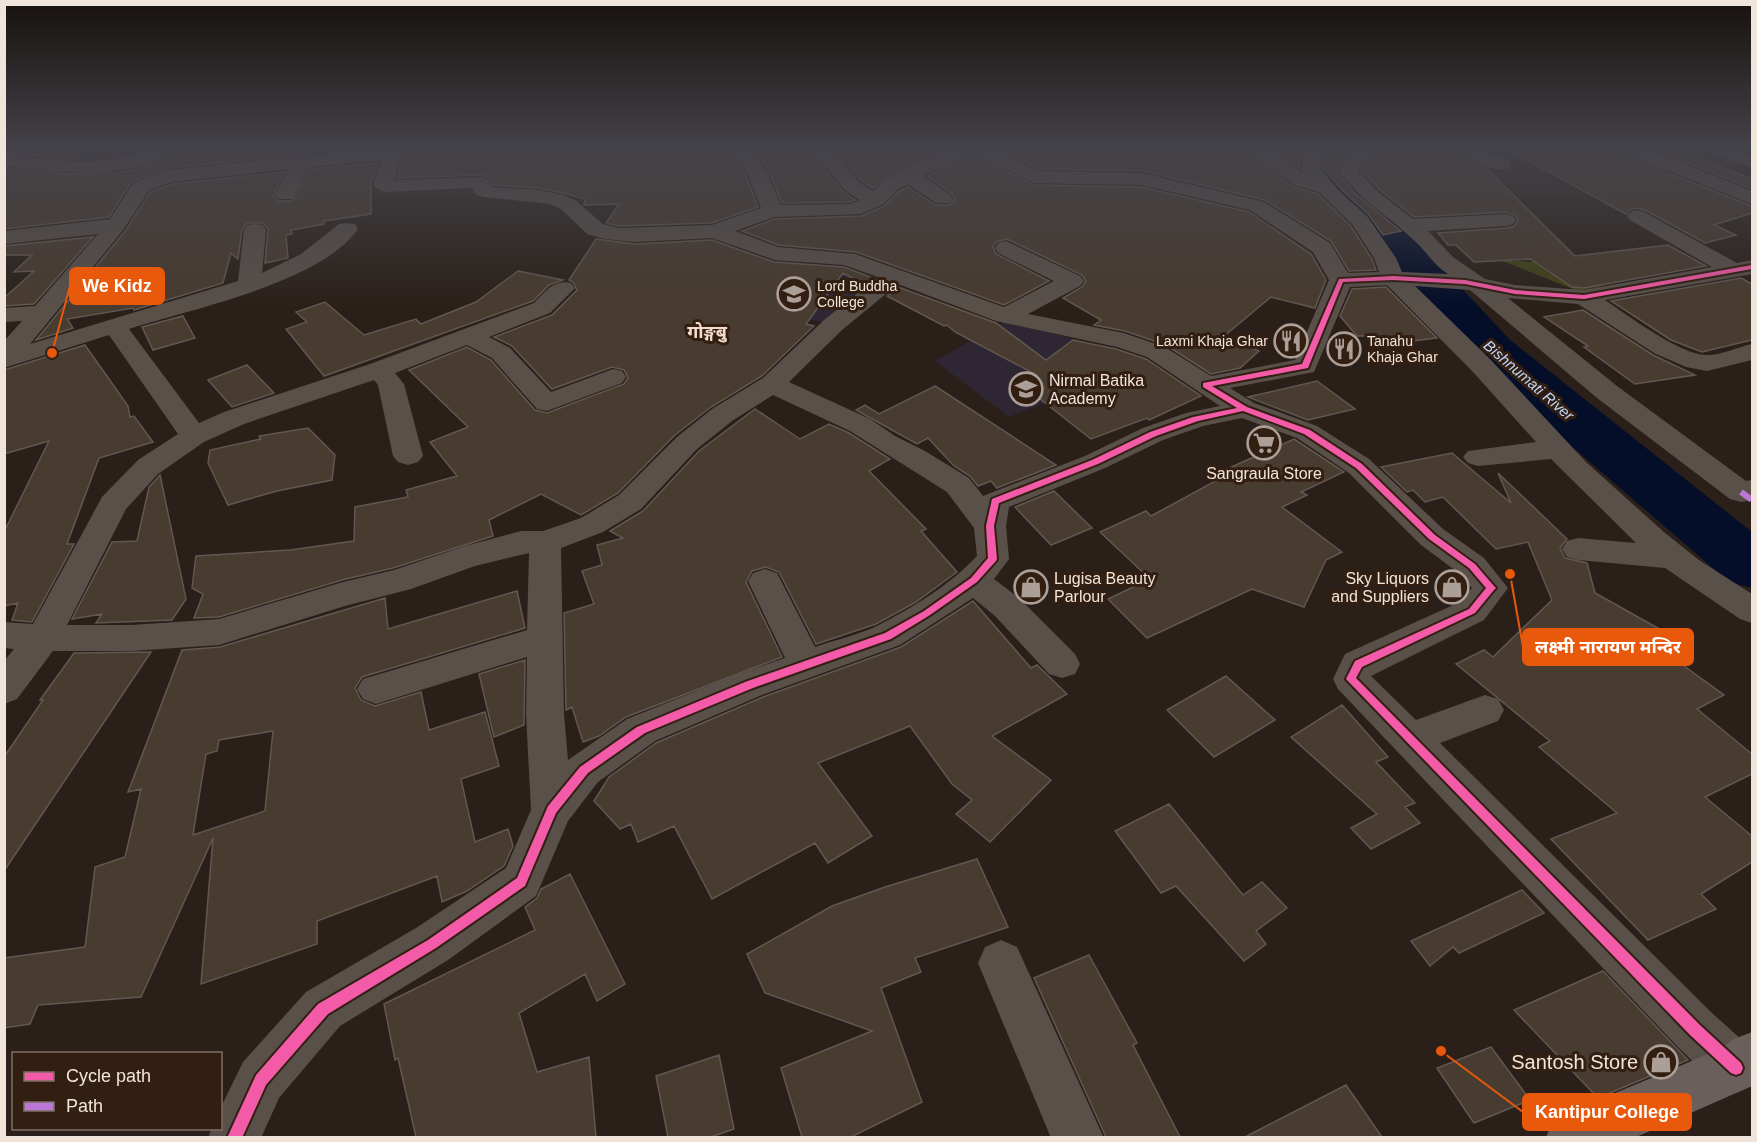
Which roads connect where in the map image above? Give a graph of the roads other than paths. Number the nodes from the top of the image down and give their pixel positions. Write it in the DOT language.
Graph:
graph roads {
  1 [pos="132,201"];
  2 [pos="565,201"];
  3 [pos="769,201"];
  4 [pos="875,201"];
  5 [pos="1237,201"];
  6 [pos="1341,201"];
  7 [pos="1378,201"];
  8 [pos="773,211"];
  9 [pos="1636,216"];
  10 [pos="1506,220"];
  11 [pos="117,225"];
  12 [pos="1408,226"];
  13 [pos="347,229"];
  14 [pos="255,230"];
  15 [pos="714,231"];
  16 [pos="4,238"];
  17 [pos="1006,248"];
  18 [pos="1743,268"];
  19 [pos="896,274"];
  20 [pos="1401,279"];
  21 [pos="1341,280"];
  22 [pos="1471,283"];
  23 [pos="249,284"];
  24 [pos="563,288"];
  25 [pos="1584,297"];
  26 [pos="42,313"];
  27 [pos="4,315"];
  28 [pos="1005,316"];
  29 [pos="114,325"];
  30 [pos="467,335"];
  31 [pos="1752,352"];
  32 [pos="4,359"];
  33 [pos="379,370"];
  34 [pos="613,377"];
  35 [pos="772,384"];
  36 [pos="1206,385"];
  37 [pos="1244,409"];
  38 [pos="194,436"];
  39 [pos="1560,449"];
  40 [pos="408,456"];
  41 [pos="1478,457"];
  42 [pos="1747,491"];
  43 [pos="990,526"];
  44 [pos="545,542"];
  45 [pos="1578,549"];
  46 [pos="1674,557"];
  47 [pos="974,580"];
  48 [pos="765,581"];
  49 [pos="1752,610"];
  50 [pos="4,635"];
  51 [pos="43,638"];
  52 [pos="544,638"];
  53 [pos="1062,664"];
  54 [pos="806,665"];
  55 [pos="4,689"];
  56 [pos="376,689"];
  57 [pos="1485,710"];
  58 [pos="1408,739"];
  59 [pos="552,810"];
  60 [pos="1001,963"];
  61 [pos="1744,1063"];
  62 [pos="234,1137"];
  63 [pos="1078,1137"];
  64 [pos="1572,1137"];
  1 -- 11 [label="street"];
  2 -- 15 [label="street"];
  3 -- 8 [label="street"];
  4 -- 8 [label="street"];
  5 -- 21 [label="street"];
  6 -- 20 [label="street"];
  7 -- 12 [label="street"];
  8 -- 15 [label="street"];
  9 -- 18 [label="street"];
  10 -- 12 [label="street"];
  11 -- 16 [label="street"];
  11 -- 26 [label="street"];
  12 -- 22 [label="street"];
  13 -- 23 [label="street"];
  14 -- 23 [label="street"];
  15 -- 19 [label="street"];
  17 -- 28 [label="street"];
  18 -- 25 [label="street"];
  19 -- 28 [label="street"];
  19 -- 35 [label="street"];
  20 -- 21 [label="street"];
  20 -- 22 [label="street"];
  20 -- 39 [label="street"];
  21 -- 36 [label="street"];
  22 -- 25 [label="street"];
  22 -- 42 [label="street"];
  23 -- 29 [label="street"];
  24 -- 30 [label="street"];
  25 -- 31 [label="street"];
  26 -- 27 [label="street"];
  26 -- 32 [label="street"];
  28 -- 36 [label="street"];
  29 -- 32 [label="street"];
  29 -- 38 [label="street"];
  30 -- 33 [label="street"];
  30 -- 34 [label="street"];
  33 -- 38 [label="street"];
  33 -- 40 [label="street"];
  35 -- 43 [label="street"];
  35 -- 44 [label="street"];
  36 -- 37 [label="street"];
  37 -- 43 [label="street"];
  37 -- 58 [label="street"];
  38 -- 51 [label="street"];
  39 -- 41 [label="street"];
  39 -- 46 [label="street"];
  43 -- 47 [label="street"];
  44 -- 51 [label="street"];
  44 -- 52 [label="street"];
  45 -- 46 [label="street"];
  46 -- 49 [label="street"];
  47 -- 53 [label="street"];
  47 -- 54 [label="street"];
  48 -- 54 [label="street"];
  50 -- 51 [label="street"];
  51 -- 55 [label="street"];
  52 -- 56 [label="street"];
  52 -- 59 [label="street"];
  54 -- 59 [label="street"];
  57 -- 58 [label="street"];
  58 -- 61 [label="street"];
  59 -- 62 [label="street"];
  60 -- 63 [label="street"];
  61 -- 64 [label="main road"];
}
